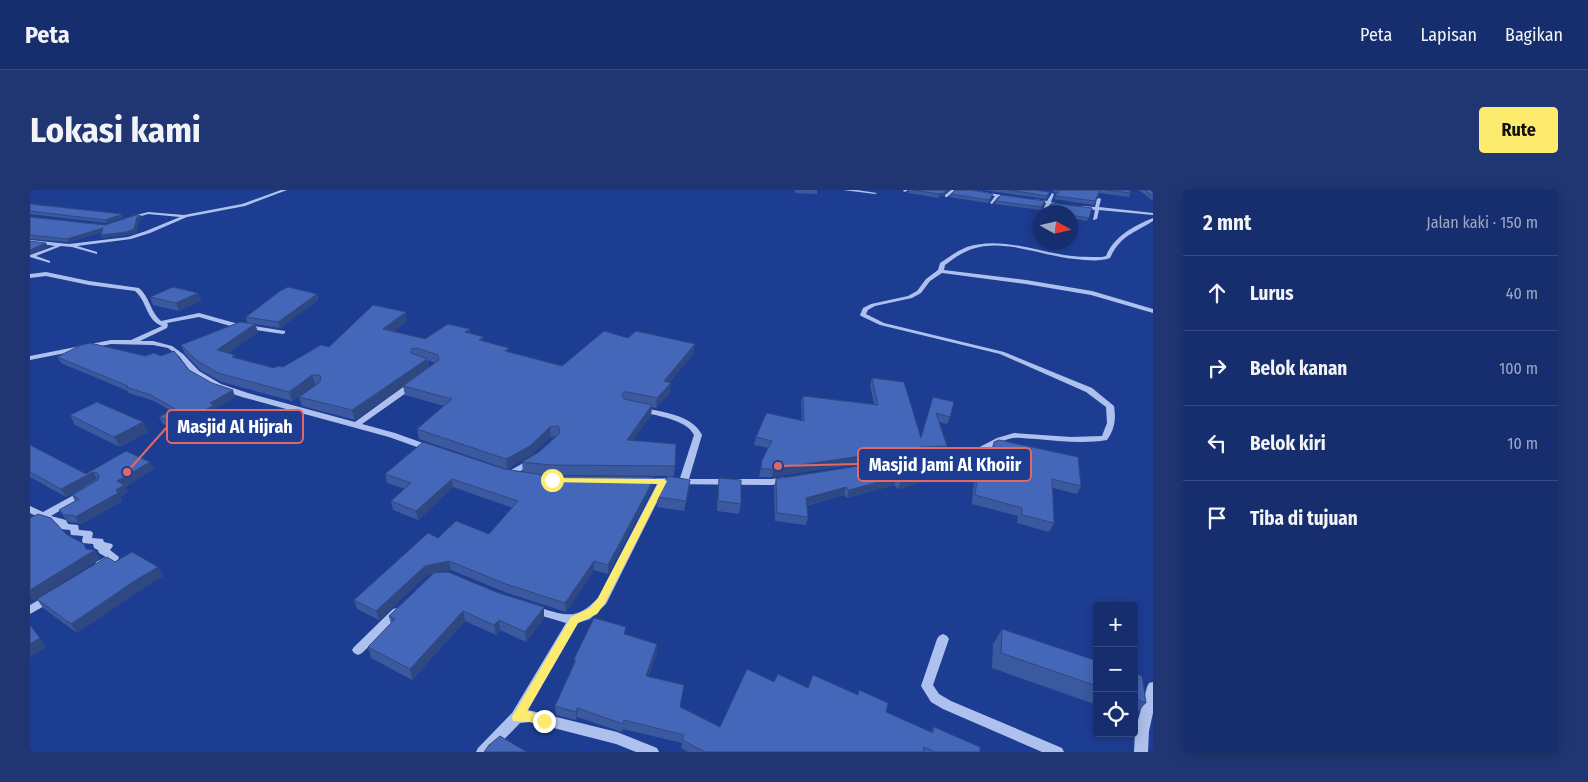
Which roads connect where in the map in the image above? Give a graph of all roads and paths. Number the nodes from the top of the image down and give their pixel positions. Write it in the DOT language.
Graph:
graph roads {
  1 [pos="285,190"];
  2 [pos="846,190"];
  3 [pos="952,190"];
  4 [pos="963,190"];
  5 [pos="854,191"];
  6 [pos="839,193"];
  7 [pos="875,193"];
  8 [pos="1052,194"];
  9 [pos="998,195"];
  10 [pos="946,196"];
  11 [pos="1015,198"];
  12 [pos="1099,199"];
  13 [pos="1032,200"];
  14 [pos="1048,202"];
  15 [pos="992,203"];
  16 [pos="1047,205"];
  17 [pos="1068,205"];
  18 [pos="1078,206"];
  19 [pos="1096,209"];
  20 [pos="1153,214"];
  21 [pos="186,216"];
  22 [pos="1095,219"];
  23 [pos="1153,219"];
  24 [pos="124,221"];
  25 [pos="30,241"];
  26 [pos="61,245"];
  27 [pos="68,246"];
  28 [pos="95,253"];
  29 [pos="48,262"];
  30 [pos="941,271"];
  31 [pos="30,276"];
  32 [pos="1153,311"];
  33 [pos="159,322"];
  34 [pos="283,332"];
  35 [pos="131,342"];
  36 [pos="30,358"];
  37 [pos="420,379"];
  38 [pos="634,407"];
  39 [pos="356,425"];
  40 [pos="437,451"];
  41 [pos="542,453"];
  42 [pos="947,458"];
  43 [pos="499,471"];
  44 [pos="508,474"];
  45 [pos="526,478"];
  46 [pos="797,478"];
  47 [pos="628,481"];
  48 [pos="663,481"];
  49 [pos="684,481"];
  50 [pos="90,489"];
  51 [pos="30,509"];
  52 [pos="48,519"];
  53 [pos="30,524"];
  54 [pos="88,573"];
  55 [pos="55,594"];
  56 [pos="518,604"];
  57 [pos="405,605"];
  58 [pos="30,610"];
  59 [pos="574,620"];
  60 [pos="944,639"];
  61 [pos="358,650"];
  62 [pos="1153,687"];
  63 [pos="518,717"];
  64 [pos="483,752"];
  65 [pos="652,752"];
  66 [pos="1057,752"];
  67 [pos="1141,752"];
  1 -- 21 [label="street"];
  2 -- 5 [label="street"];
  3 -- 10 [label="street"];
  4 -- 9 [label="street"];
  5 -- 6 [label="street"];
  5 -- 7 [label="street"];
  8 -- 14 [label="street"];
  9 -- 11 [label="street"];
  9 -- 15 [label="street"];
  12 -- 19 [label="street"];
  13 -- 14 [label="street"];
  14 -- 16 [label="street"];
  14 -- 17 [label="street"];
  18 -- 19 [label="street"];
  19 -- 20 [label="street"];
  19 -- 22 [label="street"];
  21 -- 24 [label="street"];
  21 -- 27 [label="street"];
  23 -- 30 [label="street"];
  25 -- 26 [label="street"];
  26 -- 27 [label="street"];
  26 -- 29 [label="street"];
  27 -- 28 [label="street"];
  30 -- 32 [label="street"];
  30 -- 42 [label="street"];
  31 -- 33 [label="street"];
  33 -- 34 [label="street"];
  33 -- 35 [label="street"];
  35 -- 36 [label="street"];
  35 -- 39 [label="street"];
  37 -- 39 [label="street"];
  38 -- 49 [label="street"];
  39 -- 40 [label="street"];
  41 -- 44 [label="street"];
  43 -- 44 [label="street"];
  44 -- 45 [label="street"];
  46 -- 49 [label="street"];
  47 -- 48 [label="street"];
  48 -- 49 [label="street"];
  48 -- 59 [label="street"];
  50 -- 52 [label="street"];
  51 -- 52 [label="street"];
  52 -- 53 [label="street"];
  52 -- 54 [label="street"];
  55 -- 58 [label="street"];
  56 -- 59 [label="street"];
  57 -- 61 [label="street"];
  59 -- 63 [label="street"];
  60 -- 66 [label="street"];
  62 -- 67 [label="street"];
  63 -- 64 [label="street"];
  63 -- 65 [label="street"];
}
